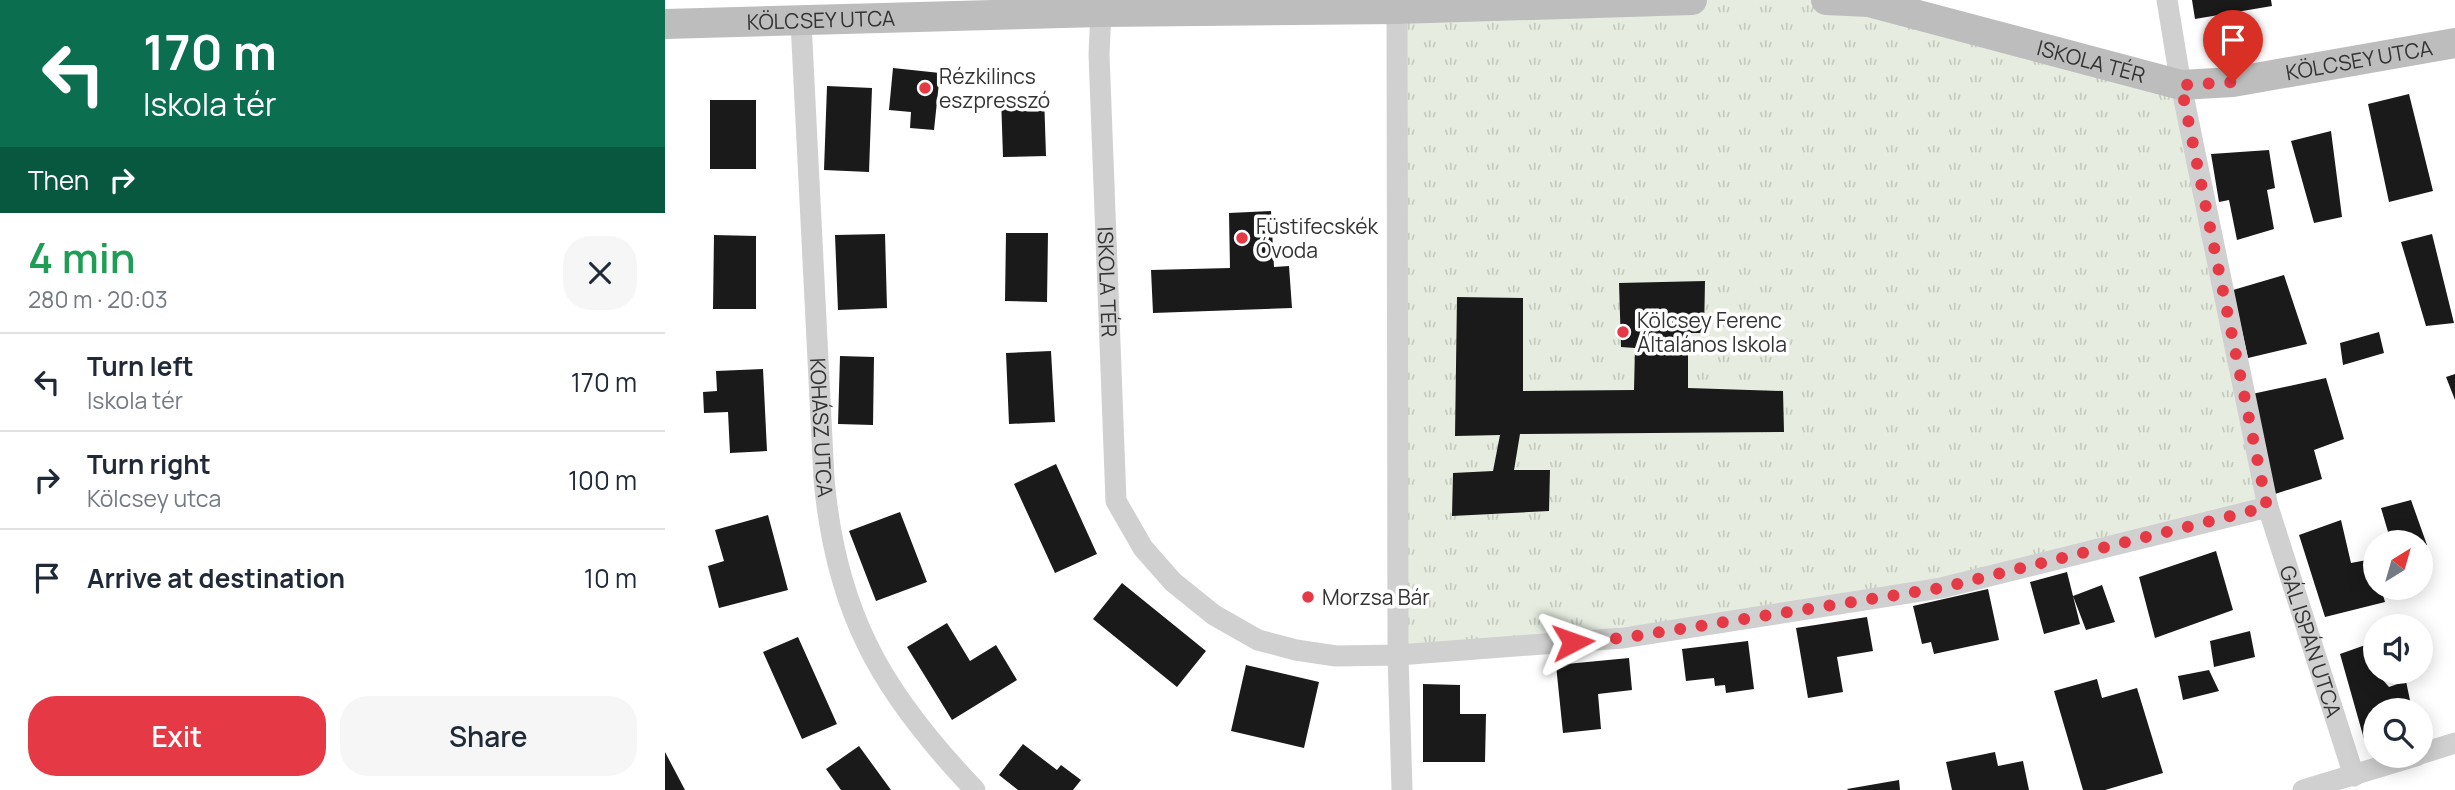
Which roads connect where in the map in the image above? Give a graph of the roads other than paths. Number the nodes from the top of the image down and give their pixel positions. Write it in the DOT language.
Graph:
graph roads {
  1 [pos="1692,0"];
  2 [pos="1826,0"];
  3 [pos="2167,0"];
  4 [pos="1869,1"];
  5 [pos="1397,5"];
  6 [pos="1101,12"];
  7 [pos="801,22"];
  8 [pos="665,24"];
  9 [pos="2455,43"];
  10 [pos="2181,85"];
  11 [pos="2267,507"];
  12 [pos="1398,655"];
  13 [pos="2455,743"];
  14 [pos="2433,750"];
  15 [pos="2378,768"];
  16 [pos="2354,776"];
  17 [pos="975,790"];
  18 [pos="1402,790"];
  19 [pos="2303,790"];
  1 -- 5 [label="street"];
  2 -- 4 [label="street, ISKOLA TÉR"];
  3 -- 10 [label="street"];
  4 -- 10 [label="street, ISKOLA TÉR"];
  5 -- 6 [label="street"];
  5 -- 12 [label="street"];
  6 -- 7 [label="street, KÖLCSEY UTCA"];
  6 -- 12 [label="street, ISKOLA TÉR"];
  7 -- 8 [label="street, KÖLCSEY UTCA"];
  7 -- 17 [label="street, KOHÁSZ UTCA"];
  9 -- 10 [label="street, KÖLCSEY UTCA"];
  10 -- 11 [label="street"];
  11 -- 12 [label="street, ISKOLA TÉR"];
  11 -- 16 [label="street, GÁL ISPÁN UTCA"];
  12 -- 18 [label="street"];
  13 -- 14 [label="street"];
  15 -- 16 [label="street"];
  16 -- 19 [label="street"];
}
